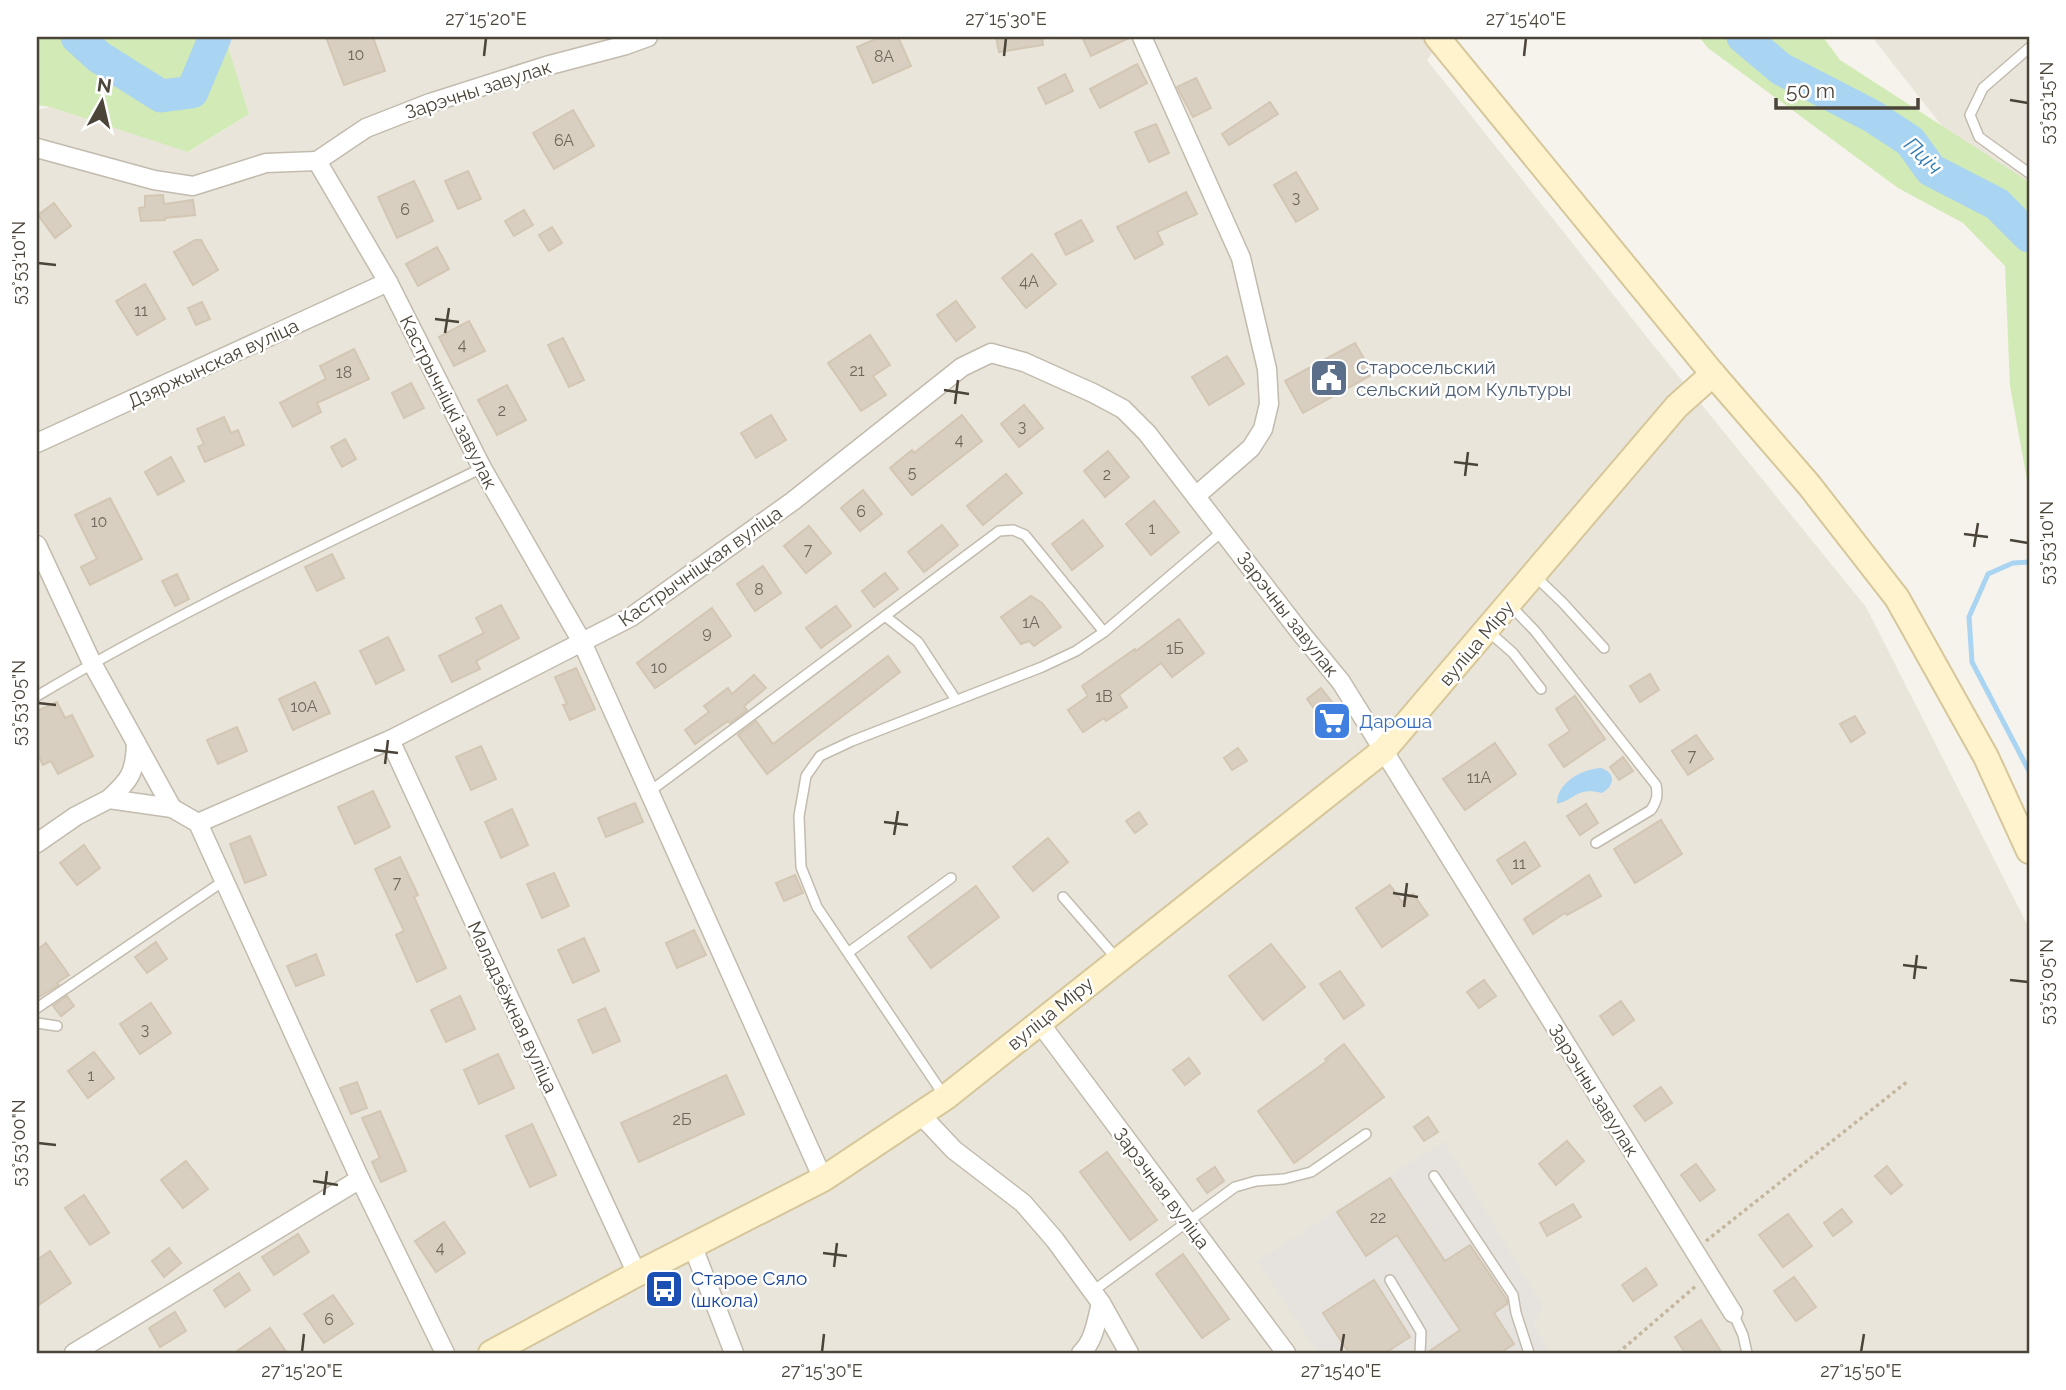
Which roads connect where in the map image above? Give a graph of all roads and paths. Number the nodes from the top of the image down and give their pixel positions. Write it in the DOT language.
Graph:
graph roads {
  1 [pos="648,37"];
  2 [pos="1142,37"];
  3 [pos="1437,37"];
  4 [pos="2029,48"];
  5 [pos="37,148"];
  6 [pos="317,161"];
  7 [pos="2029,173"];
  8 [pos="388,282"];
  9 [pos="1713,374"];
  10 [pos="37,443"];
  11 [pos="482,468"];
  12 [pos="1197,495"];
  13 [pos="1224,530"];
  14 [pos="37,545"];
  15 [pos="1533,575"];
  16 [pos="1509,604"];
  17 [pos="885,616"];
  18 [pos="1487,630"];
  19 [pos="1104,632"];
  20 [pos="582,642"];
  21 [pos="1604,648"];
  22 [pos="92,663"];
  23 [pos="1541,689"];
  24 [pos="37,696"];
  25 [pos="956,700"];
  26 [pos="390,740"];
  27 [pos="136,743"];
  28 [pos="1384,750"];
  29 [pos="649,792"];
  30 [pos="108,799"];
  31 [pos="172,807"];
  32 [pos="198,823"];
  33 [pos="37,843"];
  34 [pos="1596,843"];
  35 [pos="2029,851"];
  36 [pos="951,878"];
  37 [pos="225,880"];
  38 [pos="1063,897"];
  39 [pos="849,952"];
  40 [pos="1117,959"];
  41 [pos="37,1007"];
  42 [pos="1039,1022"];
  43 [pos="37,1023"];
  44 [pos="57,1026"];
  45 [pos="1908,1081"];
  46 [pos="946,1097"];
  47 [pos="920,1114"];
  48 [pos="1366,1134"];
  49 [pos="1434,1176"];
  50 [pos="360,1179"];
  51 [pos="823,1179"];
  52 [pos="1186,1221"];
  53 [pos="693,1247"];
  54 [pos="1693,1250"];
  55 [pos="637,1274"];
  56 [pos="1709,1274"];
  57 [pos="1390,1280"];
  58 [pos="1097,1297"];
  59 [pos="1733,1313"];
  60 [pos="74,1353"];
  61 [pos="445,1353"];
  62 [pos="491,1353"];
  63 [pos="734,1353"];
  64 [pos="1081,1353"];
  65 [pos="1129,1353"];
  66 [pos="1286,1353"];
  67 [pos="1420,1353"];
  68 [pos="1529,1353"];
  69 [pos="1618,1353"];
  70 [pos="1747,1353"];
  1 -- 6 [label="street, Зарэчны завулак"];
  2 -- 12 [label="street"];
  3 -- 9 [label="street"];
  4 -- 7 [label="lane"];
  5 -- 6 [label="street"];
  6 -- 8 [label="street, Кастрычніцкі завулак"];
  8 -- 10 [label="street, Дзяржынская вуліца"];
  8 -- 11 [label="street, Кастрычніцкі завулак"];
  9 -- 15 [label="street, вуліца Міру"];
  9 -- 35 [label="street"];
  11 -- 20 [label="street, Кастрычніцкі завулак"];
  11 -- 22 [label="lane"];
  12 -- 13 [label="street, Зарэчны завулак"];
  12 -- 20 [label="street, Кастрычніцкая вуліца"];
  13 -- 19 [label="lane"];
  13 -- 28 [label="street, Зарэчны завулак"];
  14 -- 22 [label="street"];
  15 -- 16 [label="street, вуліца Міру"];
  15 -- 21 [label="lane"];
  16 -- 18 [label="street, вуліца Міру"];
  16 -- 34 [label="lane"];
  17 -- 19 [label="lane"];
  17 -- 25 [label="lane"];
  17 -- 29 [label="lane"];
  18 -- 23 [label="lane"];
  18 -- 28 [label="street, вуліца Міру"];
  19 -- 25 [label="lane"];
  20 -- 26 [label="street, Кастрычніцкая вуліца"];
  20 -- 29 [label="street, Кастрычніцкі завулак"];
  22 -- 24 [label="lane"];
  22 -- 27 [label="street"];
  25 -- 39 [label="lane"];
  26 -- 32 [label="street, Кастрычніцкая вуліца"];
  26 -- 55 [label="street, Маладзёжная вуліца"];
  27 -- 30 [label="street"];
  27 -- 31 [label="street"];
  28 -- 40 [label="street, вуліца Міру"];
  28 -- 54 [label="street, Зарэчны завулак"];
  29 -- 51 [label="street, Кастрычніцкі завулак"];
  30 -- 31 [label="street"];
  30 -- 33 [label="street"];
  31 -- 32 [label="street"];
  32 -- 37 [label="street"];
  36 -- 39 [label="lane"];
  37 -- 41 [label="lane"];
  37 -- 50 [label="street"];
  38 -- 40 [label="lane"];
  39 -- 46 [label="lane"];
  40 -- 42 [label="street, вуліца Міру"];
  42 -- 46 [label="street, вуліца Міру"];
  42 -- 52 [label="street, Зарэчная вуліца"];
  43 -- 44 [label="lane"];
  45 -- 54 [label="path"];
  46 -- 47 [label="street, вуліца Міру"];
  47 -- 51 [label="street, вуліца Міру"];
  47 -- 58 [label="street"];
  48 -- 52 [label="lane"];
  49 -- 68 [label="lane"];
  50 -- 60 [label="street"];
  50 -- 61 [label="street"];
  51 -- 53 [label="street, вуліца Міру"];
  52 -- 58 [label="lane"];
  52 -- 66 [label="street, Зарэчная вуліца"];
  53 -- 55 [label="street, вуліца Міру"];
  53 -- 63 [label="street"];
  54 -- 56 [label="street, Зарэчны завулак"];
  55 -- 62 [label="street, вуліца Міру"];
  56 -- 59 [label="street, Зарэчны завулак"];
  56 -- 69 [label="path"];
  57 -- 67 [label="lane"];
  58 -- 64 [label="street"];
  58 -- 65 [label="street"];
  59 -- 70 [label="lane"];
}
